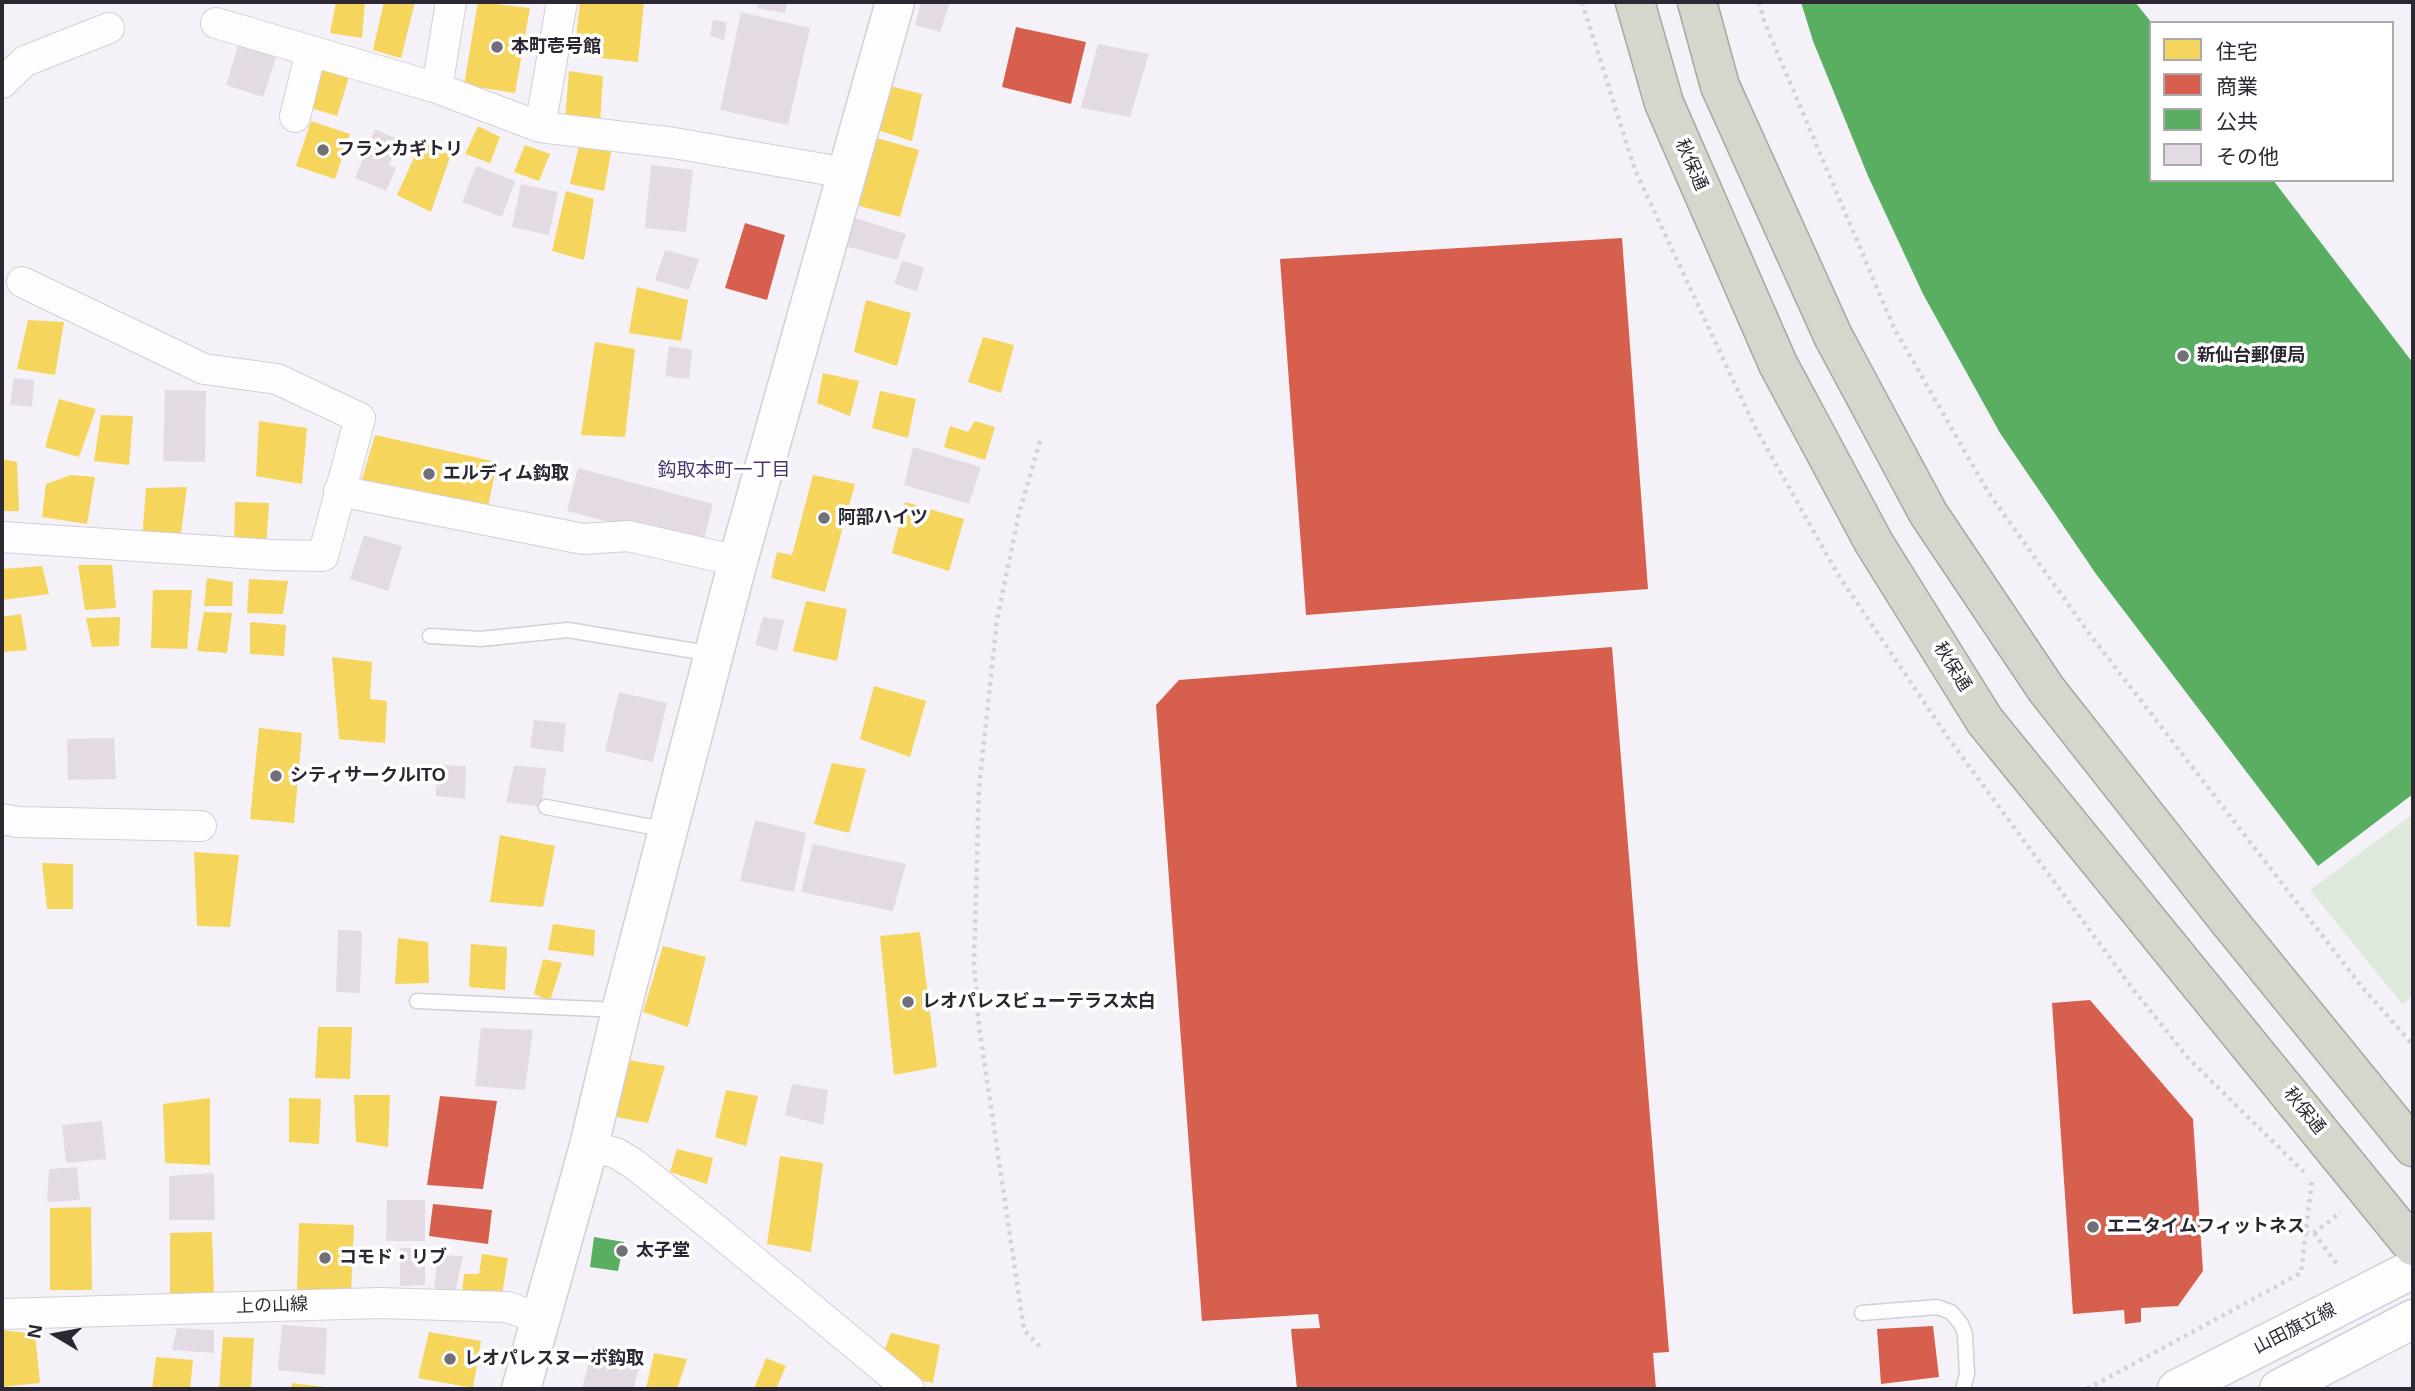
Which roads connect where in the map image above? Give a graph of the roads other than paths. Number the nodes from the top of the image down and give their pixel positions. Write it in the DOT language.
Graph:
graph roads {
  1 [pos="451,2"];
  2 [pos="562,2"];
  3 [pos="895,2"];
  4 [pos="1634,2"];
  5 [pos="1697,2"];
  6 [pos="216,23"];
  7 [pos="109,28"];
  8 [pos="311,51"];
  9 [pos="2,83"];
  10 [pos="437,88"];
  11 [pos="295,117"];
  12 [pos="540,127"];
  13 [pos="846,173"];
  14 [pos="22,282"];
  15 [pos="339,491"];
  16 [pos="2,537"];
  17 [pos="738,561"];
  18 [pos="430,636"];
  19 [pos="714,654"];
  20 [pos="546,807"];
  21 [pos="2,819"];
  22 [pos="201,827"];
  23 [pos="669,830"];
  24 [pos="417,1001"];
  25 [pos="621,1011"];
  26 [pos="589,1146"];
  27 [pos="2413,1147"];
  28 [pos="2413,1245"];
  29 [pos="2413,1269"];
  30 [pos="1862,1313"];
  31 [pos="2,1314"];
  32 [pos="541,1319"];
  33 [pos="2413,1319"];
  34 [pos="521,1389"];
  35 [pos="909,1389"];
  36 [pos="1963,1389"];
  37 [pos="2177,1389"];
  38 [pos="2279,1389"];
  1 -- 10 [label="street"];
  2 -- 12 [label="street"];
  3 -- 13 [label="street"];
  4 -- 28 [label="highway, 秋保通"];
  5 -- 27 [label="highway"];
  6 -- 8 [label="street"];
  7 -- 9 [label="street"];
  8 -- 10 [label="street"];
  8 -- 11 [label="street"];
  10 -- 12 [label="street"];
  12 -- 13 [label="street"];
  13 -- 17 [label="street"];
  14 -- 15 [label="street"];
  15 -- 16 [label="street"];
  15 -- 17 [label="street"];
  17 -- 19 [label="street"];
  18 -- 19 [label="lane"];
  19 -- 23 [label="street"];
  20 -- 23 [label="lane"];
  21 -- 22 [label="street"];
  23 -- 25 [label="street"];
  24 -- 25 [label="lane"];
  25 -- 26 [label="street"];
  26 -- 32 [label="street"];
  26 -- 35 [label="street"];
  29 -- 37 [label="street, 山田旗立線"];
  30 -- 36 [label="lane"];
  31 -- 32 [label="street, 上の山線"];
  32 -- 34 [label="street"];
  33 -- 38 [label="street"];
}
